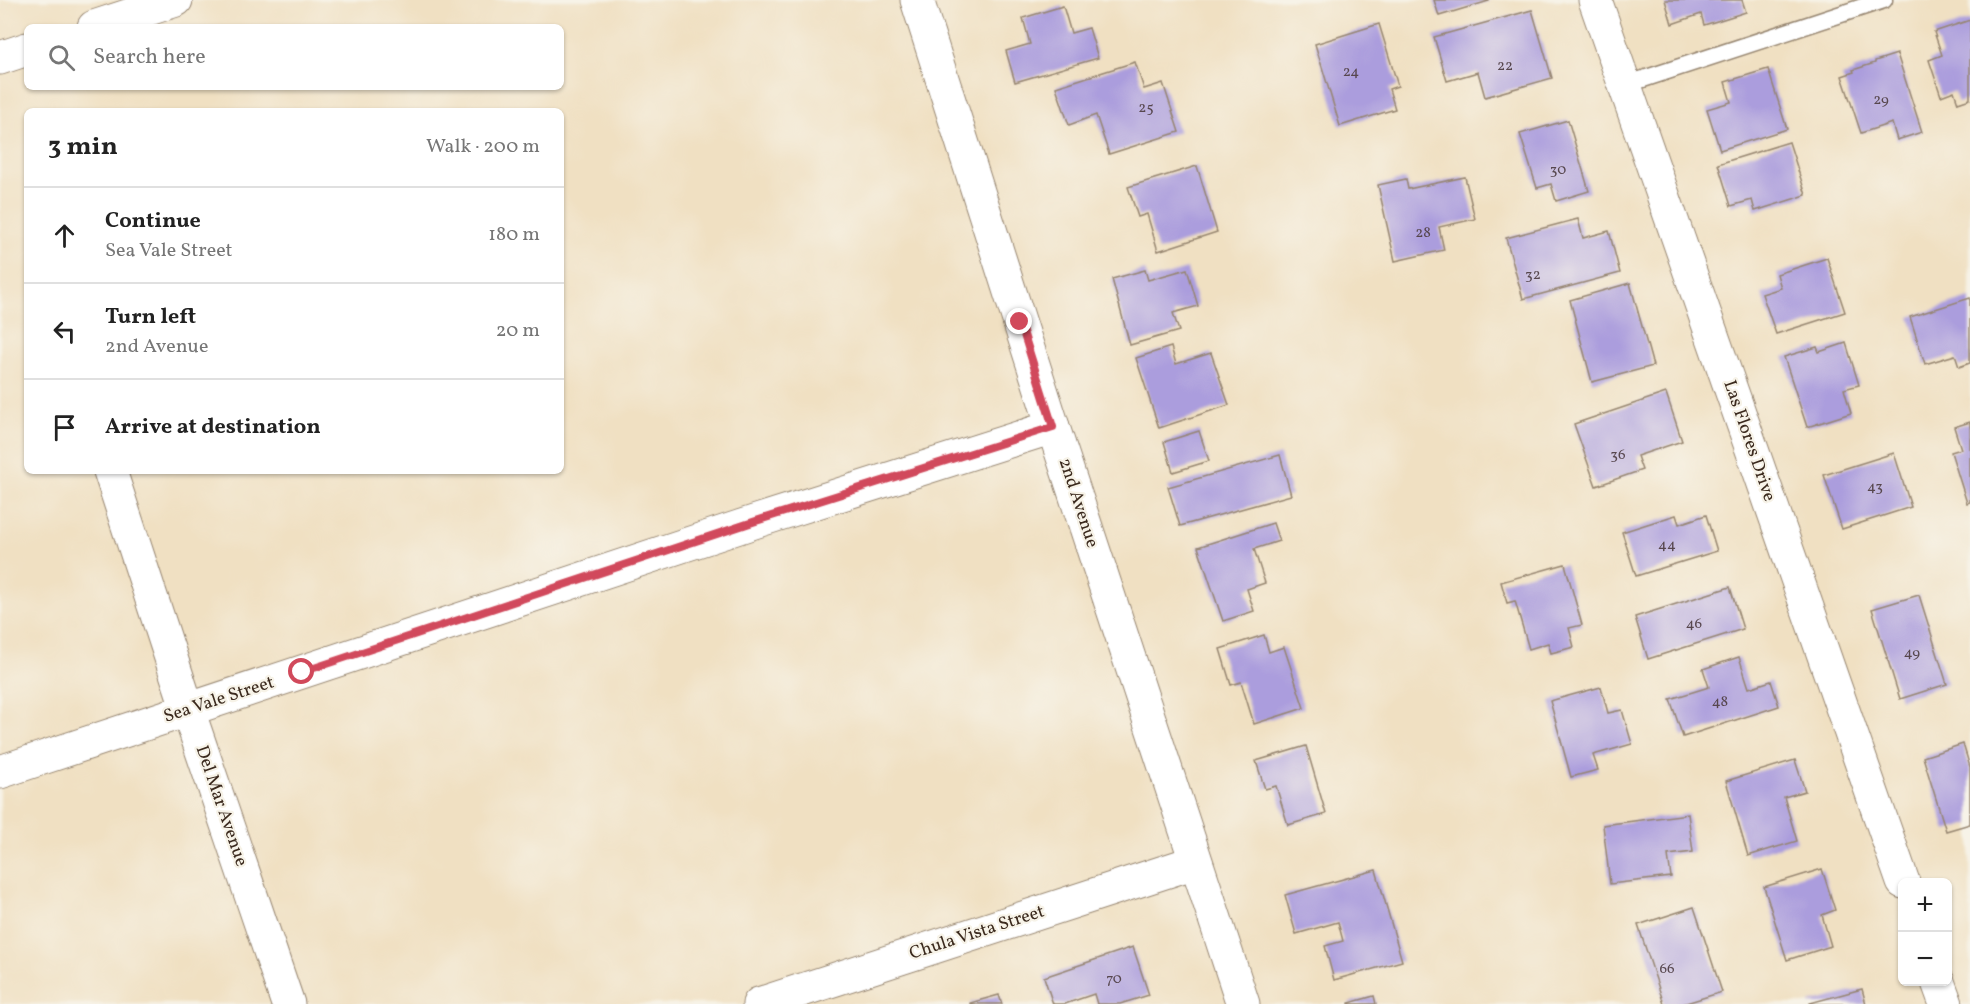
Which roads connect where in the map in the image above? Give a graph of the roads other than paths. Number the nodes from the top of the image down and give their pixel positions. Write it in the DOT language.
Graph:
graph roads {
  1 [pos="176,0"];
  2 [pos="917,0"];
  3 [pos="1596,0"];
  4 [pos="1884,0"];
  5 [pos="103,24"];
  6 [pos="24,50"];
  7 [pos="0,58"];
  8 [pos="1625,85"];
  9 [pos="1053,427"];
  10 [pos="112,474"];
  11 [pos="188,710"];
  12 [pos="0,772"];
  13 [pos="1195,862"];
  14 [pos="1902,878"];
  15 [pos="1940,986"];
  16 [pos="288,1004"];
  17 [pos="759,1004"];
  18 [pos="1243,1004"];
  19 [pos="1946,1004"];
  1 -- 5 [label="street"];
  2 -- 9 [label="street, 2nd Avenue"];
  3 -- 8 [label="street, Las Flores Drive"];
  4 -- 8 [label="lane"];
  6 -- 7 [label="street"];
  8 -- 14 [label="street, Las Flores Drive"];
  9 -- 11 [label="street, Sea Vale Street"];
  9 -- 13 [label="street, 2nd Avenue"];
  10 -- 11 [label="street, Del Mar Avenue"];
  11 -- 12 [label="street, Sea Vale Street"];
  11 -- 16 [label="street, Del Mar Avenue"];
  13 -- 17 [label="street, Chula Vista Street"];
  13 -- 18 [label="street, 2nd Avenue"];
  15 -- 19 [label="street"];
}
